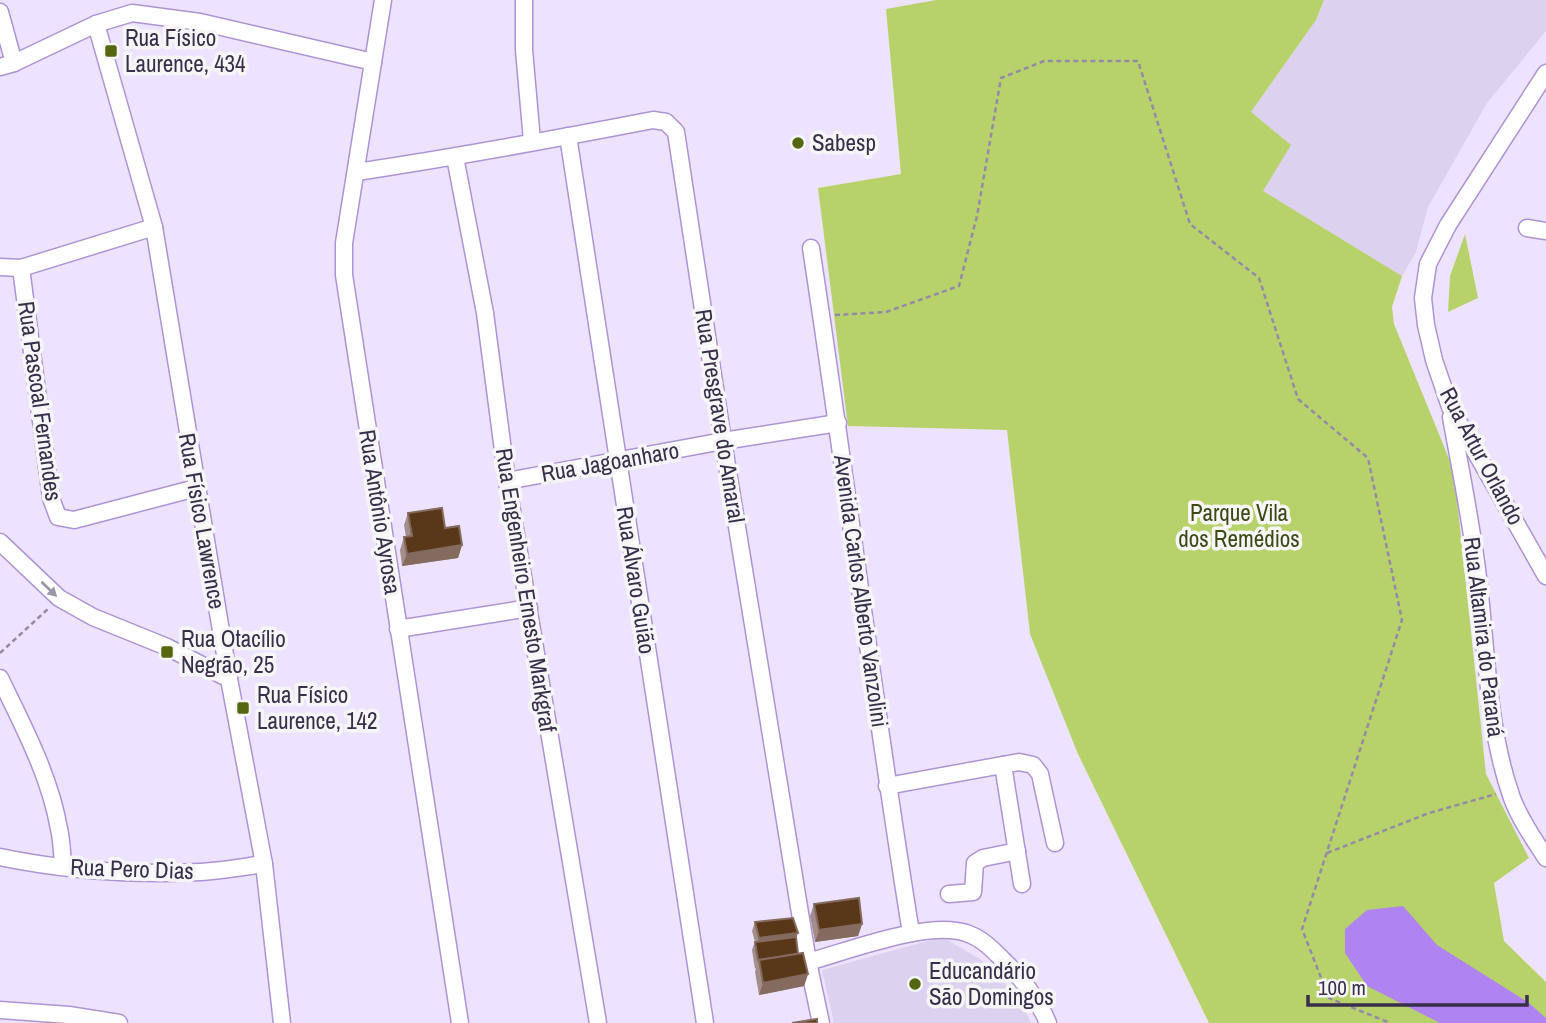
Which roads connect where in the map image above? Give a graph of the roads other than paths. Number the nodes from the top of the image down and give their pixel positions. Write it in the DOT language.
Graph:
graph roads {
  1 [pos="383,0"];
  2 [pos="524,0"];
  3 [pos="0,12"];
  4 [pos="96,24"];
  5 [pos="373,62"];
  6 [pos="7,65"];
  7 [pos="1546,73"];
  8 [pos="568,136"];
  9 [pos="532,141"];
  10 [pos="455,158"];
  11 [pos="357,172"];
  12 [pos="154,227"];
  13 [pos="1527,228"];
  14 [pos="1546,231"];
  15 [pos="811,248"];
  16 [pos="0,267"];
  17 [pos="22,268"];
  18 [pos="1450,407"];
  19 [pos="838,423"];
  20 [pos="723,441"];
  21 [pos="617,460"];
  22 [pos="507,481"];
  23 [pos="196,488"];
  24 [pos="0,542"];
  25 [pos="1546,576"];
  26 [pos="529,608"];
  27 [pos="398,629"];
  28 [pos="0,678"];
  29 [pos="229,679"];
  30 [pos="1003,765"];
  31 [pos="887,786"];
  32 [pos="1055,843"];
  33 [pos="1017,851"];
  34 [pos="0,858"];
  35 [pos="1546,858"];
  36 [pos="264,864"];
  37 [pos="63,866"];
  38 [pos="1022,884"];
  39 [pos="949,894"];
  40 [pos="911,933"];
  41 [pos="808,962"];
  42 [pos="0,1010"];
  43 [pos="120,1023"];
  44 [pos="282,1023"];
  45 [pos="460,1023"];
  46 [pos="597,1023"];
  47 [pos="705,1023"];
  48 [pos="821,1023"];
  49 [pos="1048,1023"];
  1 -- 5 [label="street, Rua Antônio Ayrosa"];
  2 -- 9 [label="street"];
  3 -- 6 [label="street"];
  4 -- 5 [label="street"];
  4 -- 6 [label="street"];
  4 -- 12 [label="street, Rua Físico Lawrence"];
  5 -- 11 [label="street, Rua Antônio Ayrosa"];
  7 -- 18 [label="street, Rua Artur Orlando"];
  8 -- 9 [label="street, Rua Presgrave do Amaral"];
  8 -- 20 [label="street, Rua Presgrave do Amaral"];
  8 -- 21 [label="street, Rua Álvaro Guião"];
  9 -- 10 [label="street, Rua Presgrave do Amaral"];
  10 -- 11 [label="street, Rua Presgrave do Amaral"];
  10 -- 22 [label="street, Rua Engenheiro Ernesto Markgraf"];
  11 -- 27 [label="street, Rua Antônio Ayrosa"];
  12 -- 17 [label="street"];
  12 -- 23 [label="street, Rua Físico Lawrence"];
  13 -- 14 [label="street"];
  15 -- 19 [label="street, Avenida Carlos Alberto Vanzolini"];
  16 -- 17 [label="street"];
  17 -- 23 [label="street, Rua Pascoal Fernandes"];
  18 -- 25 [label="street, Rua Artur Orlando"];
  18 -- 35 [label="street, Rua Altamira do Paraná"];
  19 -- 20 [label="street, Rua Jagoanharo"];
  19 -- 31 [label="street, Avenida Carlos Alberto Vanzolini"];
  20 -- 21 [label="street, Rua Jagoanharo"];
  20 -- 41 [label="street, Rua Presgrave do Amaral"];
  21 -- 22 [label="street, Rua Jagoanharo"];
  21 -- 47 [label="street, Rua Álvaro Guião"];
  22 -- 26 [label="street, Rua Engenheiro Ernesto Markgraf"];
  23 -- 29 [label="street, Rua Físico Lawrence"];
  24 -- 29 [label="street, one-way"];
  26 -- 27 [label="street"];
  26 -- 46 [label="street, Rua Engenheiro Ernesto Markgraf"];
  27 -- 45 [label="street, Rua Antônio Ayrosa"];
  28 -- 37 [label="street"];
  29 -- 36 [label="street, Rua Físico Lawrence"];
  30 -- 31 [label="street"];
  30 -- 32 [label="street"];
  30 -- 33 [label="street"];
  31 -- 40 [label="street, Avenida Carlos Alberto Vanzolini"];
  33 -- 38 [label="street"];
  33 -- 39 [label="street"];
  34 -- 37 [label="street, Rua Pero Dias"];
  36 -- 37 [label="street, Rua Pero Dias"];
  36 -- 44 [label="street, Rua Físico Lawrence"];
  40 -- 41 [label="street"];
  40 -- 49 [label="street"];
  41 -- 48 [label="street, Rua Presgrave do Amaral"];
  42 -- 43 [label="street"];
}
